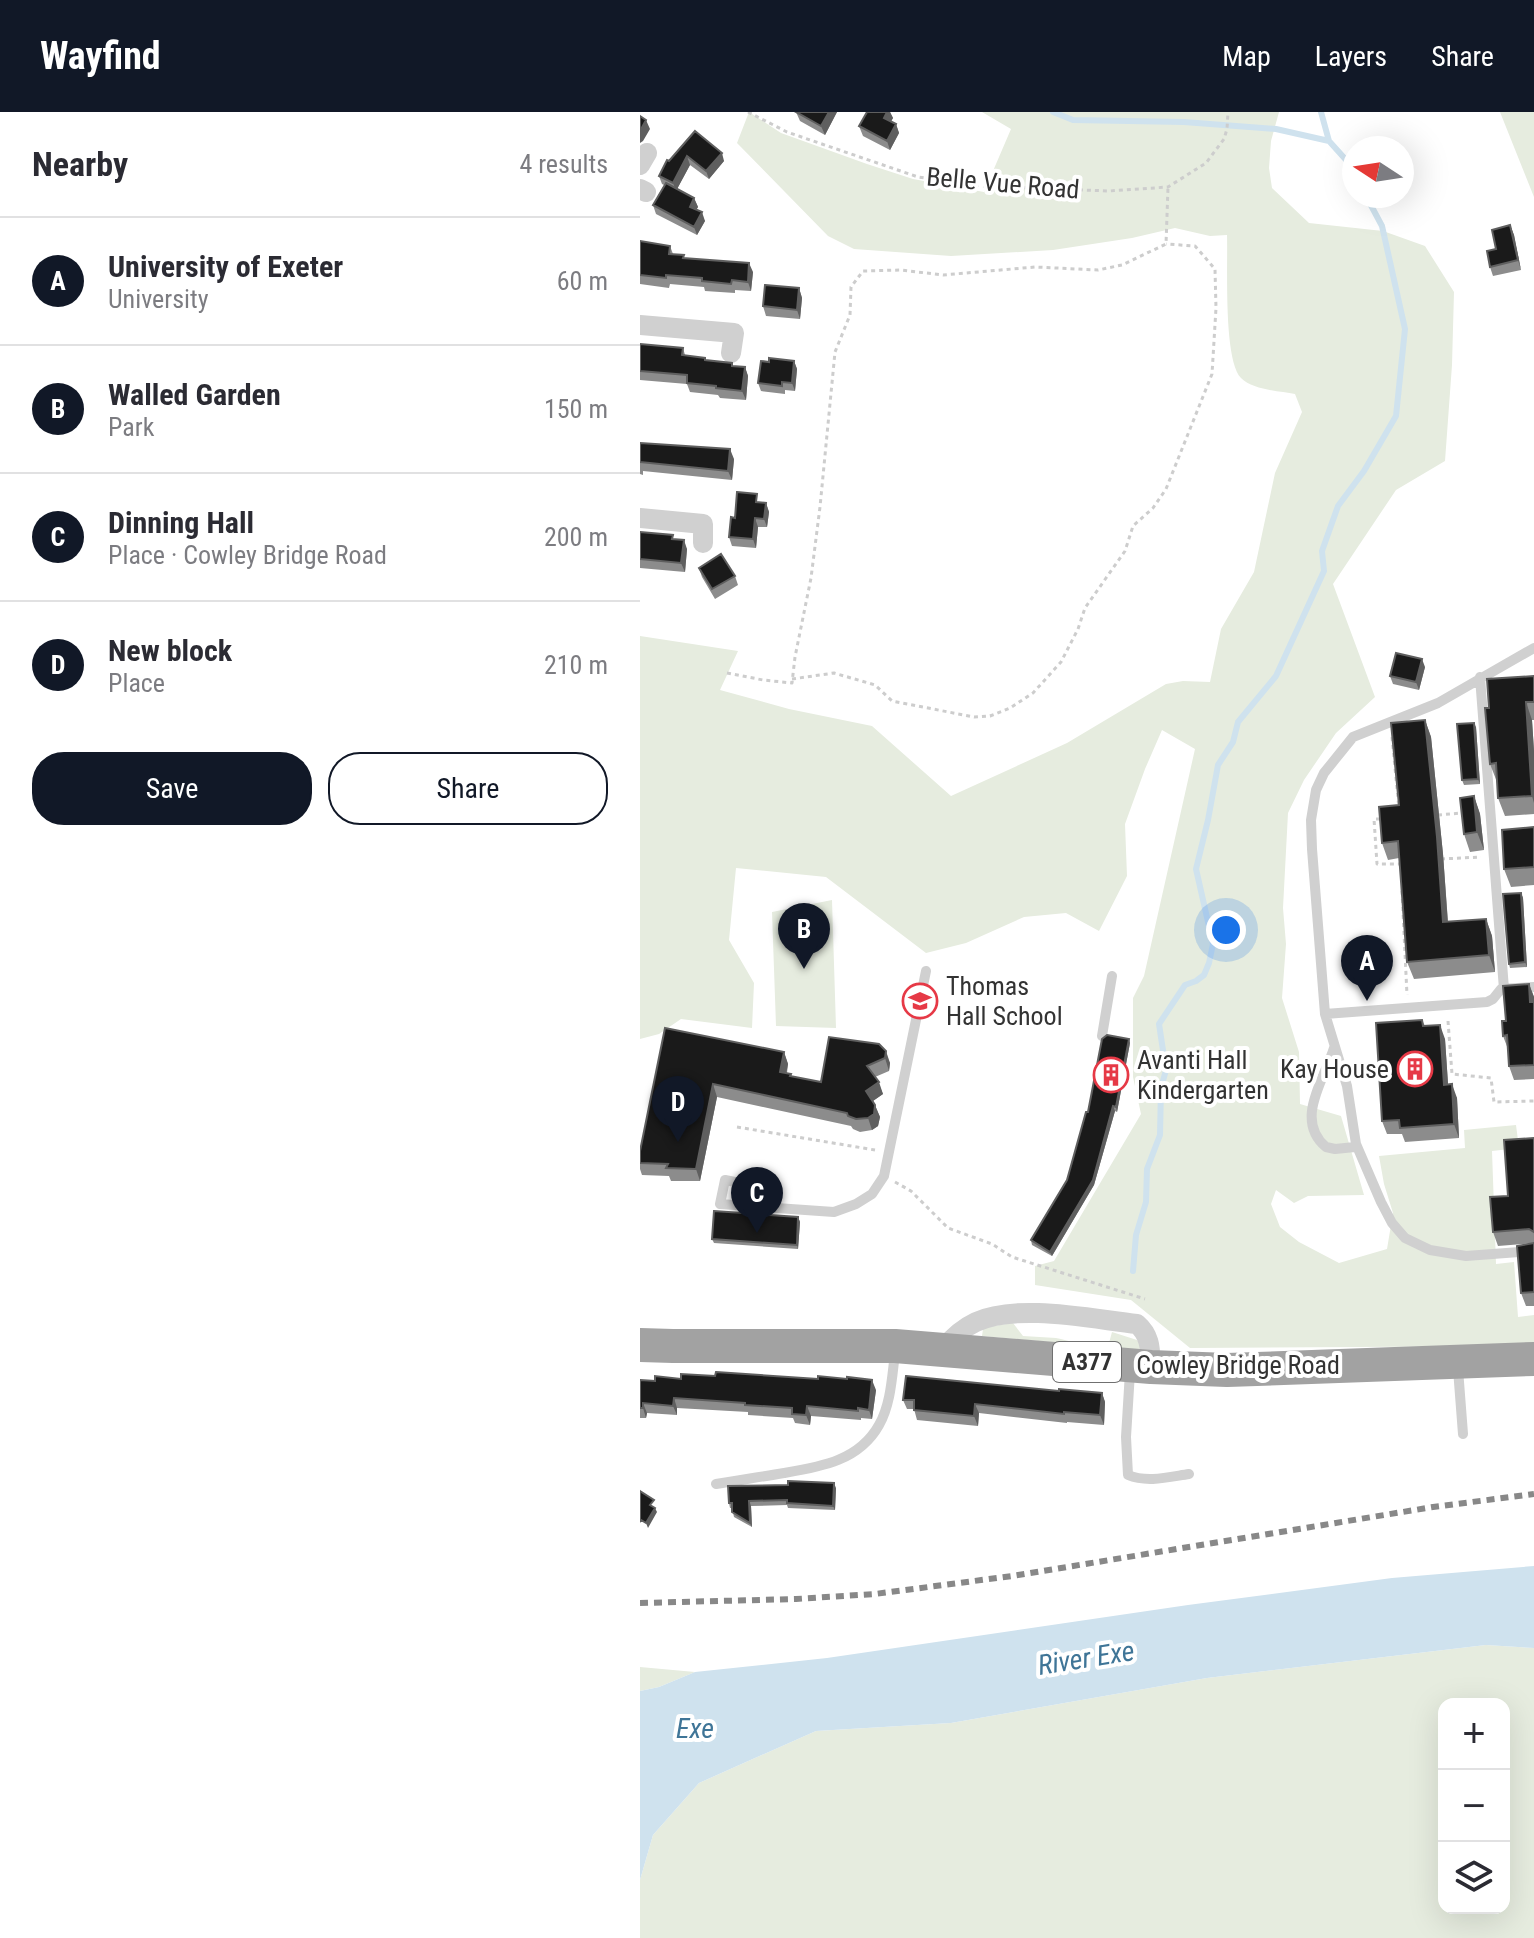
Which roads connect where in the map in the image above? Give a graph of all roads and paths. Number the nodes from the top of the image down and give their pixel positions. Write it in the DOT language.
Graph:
graph roads {
  1 [pos="748,112"];
  2 [pos="1228,114"];
  3 [pos="1168,187"];
  4 [pos="1166,244"];
  5 [pos="640,325"];
  6 [pos="734,335"];
  7 [pos="640,518"];
  8 [pos="704,525"];
  9 [pos="1534,648"];
  10 [pos="727,673"];
  11 [pos="1480,677"];
  12 [pos="792,679"];
  13 [pos="1391,721"];
  14 [pos="1465,813"];
  15 [pos="1438,815"];
  16 [pos="1400,817"];
  17 [pos="1387,818"];
  18 [pos="1475,857"];
  19 [pos="1428,860"];
  20 [pos="1406,862"];
  21 [pos="1402,892"];
  22 [pos="1415,936"];
  23 [pos="1403,938"];
  24 [pos="926,971"];
  25 [pos="1112,976"];
  26 [pos="1534,987"];
  27 [pos="1504,989"];
  28 [pos="1408,1007"];
  29 [pos="1325,1014"];
  30 [pos="1447,1023"];
  31 [pos="1102,1036"];
  32 [pos="1334,1048"];
  33 [pos="1534,1101"];
  34 [pos="737,1127"];
  35 [pos="1356,1144"];
  36 [pos="888,1152"];
  37 [pos="884,1176"];
  38 [pos="772,1208"];
  39 [pos="1534,1251"];
  40 [pos="1145,1299"];
  41 [pos="640,1345"];
  42 [pos="895,1346"];
  43 [pos="1534,1359"];
  44 [pos="1457,1362"];
  45 [pos="1141,1366"];
  46 [pos="1463,1434"];
  47 [pos="1189,1474"];
  48 [pos="716,1484"];
  1 -- 3 [label="path, Belle Vue Road"];
  2 -- 3 [label="path, Belle Vue Road"];
  3 -- 4 [label="path"];
  4 -- 12 [label="path"];
  4 -- 12 [label="path"];
  5 -- 6 [label="street"];
  7 -- 8 [label="street"];
  9 -- 11 [label="lane"];
  10 -- 12 [label="path"];
  11 -- 13 [label="lane"];
  11 -- 27 [label="lane"];
  13 -- 16 [label="path"];
  13 -- 29 [label="lane"];
  14 -- 15 [label="path"];
  17 -- 20 [label="path"];
  18 -- 19 [label="path"];
  21 -- 23 [label="path"];
  22 -- 23 [label="path"];
  23 -- 28 [label="path"];
  24 -- 36 [label="lane"];
  25 -- 31 [label="lane"];
  26 -- 27 [label="lane"];
  27 -- 28 [label="lane"];
  28 -- 29 [label="lane"];
  29 -- 32 [label="lane"];
  30 -- 33 [label="path"];
  32 -- 35 [label="lane"];
  32 -- 35 [label="lane"];
  34 -- 36 [label="path"];
  35 -- 39 [label="lane"];
  36 -- 37 [label="lane"];
  37 -- 38 [label="lane"];
  37 -- 40 [label="path"];
  38 -- 38 [label="lane"];
  41 -- 42 [label="highway, Cowley Bridge Road / A377"];
  42 -- 45 [label="highway, Cowley Bridge Road / A377"];
  42 -- 48 [label="lane"];
  43 -- 44 [label="highway, Cowley Bridge Road / A377"];
  44 -- 45 [label="highway, Cowley Bridge Road / A377"];
  44 -- 46 [label="lane"];
  45 -- 47 [label="lane"];
}
